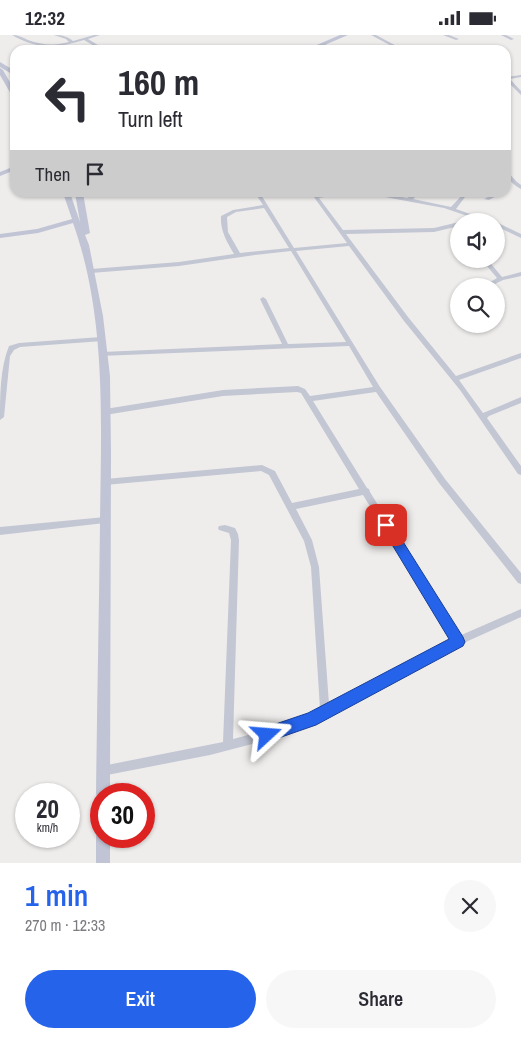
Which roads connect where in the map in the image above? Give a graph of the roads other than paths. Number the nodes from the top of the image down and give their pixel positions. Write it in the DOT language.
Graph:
graph roads {
  1 [pos="14,35"];
  2 [pos="56,35"];
  3 [pos="98,35"];
  4 [pos="345,35"];
  5 [pos="373,35"];
  6 [pos="445,35"];
  7 [pos="504,35"];
  8 [pos="85,39"];
  9 [pos="457,39"];
  10 [pos="512,39"];
  11 [pos="72,43"];
  12 [pos="323,44"];
  13 [pos="37,45"];
  14 [pos="67,45"];
  15 [pos="95,45"];
  16 [pos="392,45"];
  17 [pos="0,70"];
  18 [pos="511,83"];
  19 [pos="10,87"];
  20 [pos="521,94"];
  21 [pos="511,178"];
  22 [pos="515,183"];
  23 [pos="511,185"];
  24 [pos="521,187"];
  25 [pos="68,197"];
  26 [pos="80,197"];
  27 [pos="261,197"];
  28 [pos="316,197"];
  29 [pos="393,197"];
  30 [pos="412,197"];
  31 [pos="462,197"];
  32 [pos="491,197"];
  33 [pos="487,199"];
  34 [pos="408,200"];
  35 [pos="266,206"];
  36 [pos="72,209"];
  37 [pos="452,209"];
  38 [pos="463,213"];
  39 [pos="60,223"];
  40 [pos="78,223"];
  41 [pos="450,226"];
  42 [pos="505,228"];
  43 [pos="46,229"];
  44 [pos="342,232"];
  45 [pos="0,235"];
  46 [pos="521,236"];
  47 [pos="351,244"];
  48 [pos="85,245"];
  49 [pos="291,249"];
  50 [pos="238,256"];
  51 [pos="492,268"];
  52 [pos="91,271"];
  53 [pos="521,274"];
  54 [pos="500,278"];
  55 [pos="505,278"];
  56 [pos="263,299"];
  57 [pos="101,339"];
  58 [pos="351,344"];
  59 [pos="286,346"];
  60 [pos="102,354"];
  61 [pos="521,355"];
  62 [pos="455,379"];
  63 [pos="378,389"];
  64 [pos="309,399"];
  65 [pos="521,401"];
  66 [pos="106,413"];
  67 [pos="0,417"];
  68 [pos="483,418"];
  69 [pos="521,472"];
  70 [pos="106,482"];
  71 [pos="366,491"];
  72 [pos="290,507"];
  73 [pos="105,520"];
  74 [pos="222,528"];
  75 [pos="0,531"];
  76 [pos="521,581"];
  77 [pos="521,613"];
  78 [pos="458,642"];
  79 [pos="325,712"];
  80 [pos="228,745"];
  81 [pos="102,771"];
  82 [pos="103,783"];
  83 [pos="103,848"];
  84 [pos="103,863"];
  1 -- 13 [label="street"];
  2 -- 11 [label="street"];
  3 -- 8 [label="street"];
  4 -- 12 [label="street"];
  5 -- 16 [label="street"];
  6 -- 9 [label="street"];
  7 -- 10 [label="street"];
  8 -- 11 [label="street"];
  8 -- 15 [label="street"];
  11 -- 14 [label="street"];
  17 -- 19 [label="street"];
  18 -- 20 [label="street"];
  21 -- 22 [label="street"];
  22 -- 23 [label="street"];
  22 -- 24 [label="street"];
  25 -- 36 [label="street"];
  26 -- 48 [label="street"];
  27 -- 35 [label="street"];
  28 -- 44 [label="street"];
  29 -- 34 [label="street"];
  30 -- 34 [label="street"];
  31 -- 37 [label="street"];
  32 -- 33 [label="street"];
  34 -- 37 [label="street"];
  35 -- 49 [label="street"];
  35 -- 50 [label="street"];
  36 -- 39 [label="street"];
  36 -- 40 [label="street"];
  37 -- 38 [label="street"];
  39 -- 40 [label="street"];
  39 -- 43 [label="street"];
  40 -- 43 [label="street"];
  40 -- 48 [label="street"];
  41 -- 44 [label="street"];
  42 -- 46 [label="street"];
  43 -- 45 [label="street"];
  44 -- 47 [label="street"];
  47 -- 49 [label="street"];
  47 -- 62 [label="street"];
  48 -- 52 [label="street"];
  49 -- 50 [label="street"];
  49 -- 58 [label="street"];
  50 -- 52 [label="street"];
  51 -- 54 [label="street"];
  52 -- 57 [label="street"];
  53 -- 55 [label="street"];
  56 -- 59 [label="street"];
  57 -- 60 [label="street"];
  57 -- 67 [label="street"];
  58 -- 59 [label="street"];
  58 -- 63 [label="street"];
  59 -- 60 [label="street"];
  60 -- 66 [label="street"];
  61 -- 62 [label="street"];
  62 -- 68 [label="street"];
  63 -- 64 [label="street"];
  63 -- 76 [label="street"];
  64 -- 66 [label="street"];
  64 -- 71 [label="street"];
  65 -- 68 [label="street"];
  66 -- 70 [label="street"];
  68 -- 69 [label="street"];
  70 -- 72 [label="street"];
  70 -- 73 [label="street"];
  71 -- 72 [label="street"];
  71 -- 78 [label="street"];
  72 -- 79 [label="street"];
  73 -- 75 [label="street"];
  73 -- 81 [label="street"];
  74 -- 80 [label="street"];
  77 -- 78 [label="street"];
  78 -- 79 [label="street"];
  79 -- 80 [label="street"];
  80 -- 81 [label="street"];
  81 -- 82 [label="street"];
  83 -- 84 [label="street"];
}
